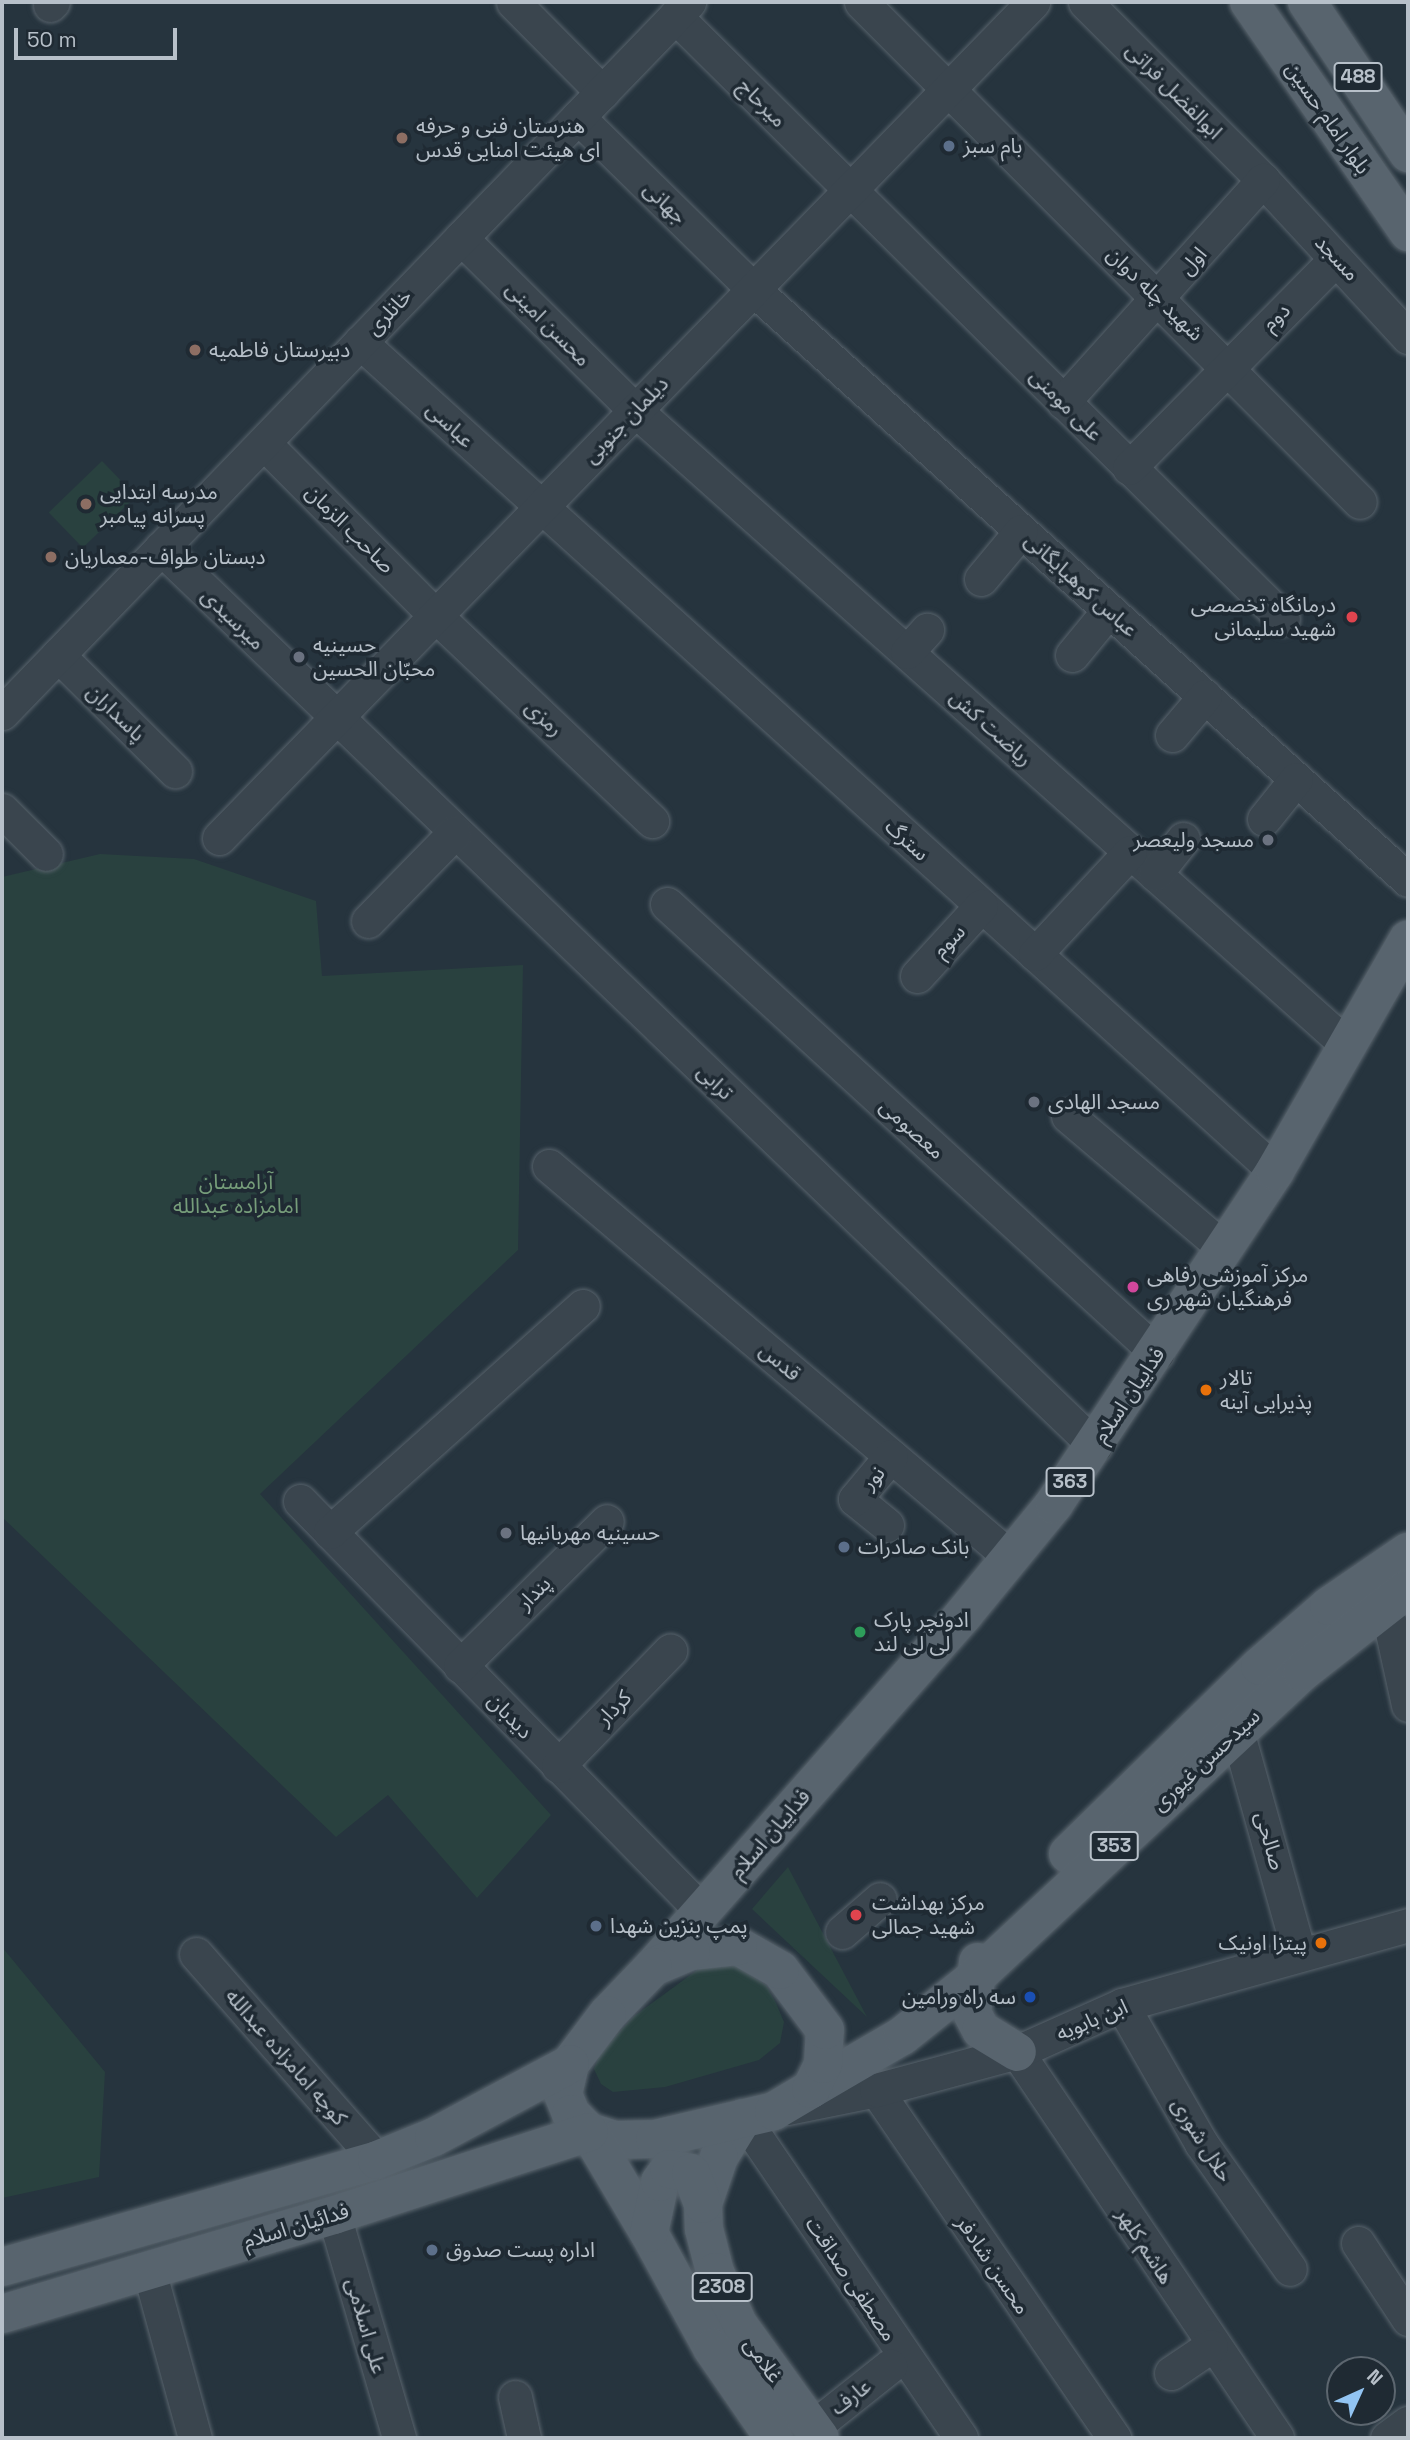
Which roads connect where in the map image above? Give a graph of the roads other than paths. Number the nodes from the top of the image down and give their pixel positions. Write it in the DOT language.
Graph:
graph roads {
  1 [pos="513,2"];
  2 [pos="860,2"];
  3 [pos="1032,2"];
  4 [pos="1085,2"];
  5 [pos="1250,2"];
  6 [pos="1307,2"];
  7 [pos="682,9"];
  8 [pos="946,91"];
  9 [pos="603,92"];
  10 [pos="578,117"];
  11 [pos="1408,153"];
  12 [pos="1264,180"];
  13 [pos="849,190"];
  14 [pos="1408,232"];
  15 [pos="461,237"];
  16 [pos="1326,269"];
  17 [pos="753,289"];
  18 [pos="1159,299"];
  19 [pos="1408,337"];
  20 [pos="360,342"];
  21 [pos="1227,364"];
  22 [pos="1063,402"];
  23 [pos="635,410"];
  24 [pos="264,443"];
  25 [pos="1129,468"];
  26 [pos="1360,502"];
  27 [pos="540,508"];
  28 [pos="1021,531"];
  29 [pos="161,548"];
  30 [pos="981,579"];
  31 [pos="1109,610"];
  32 [pos="436,615"];
  33 [pos="1283,619"];
  34 [pos="1072,655"];
  35 [pos="58,656"];
  36 [pos="1205,696"];
  37 [pos="2,713"];
  38 [pos="335,719"];
  39 [pos="1172,735"];
  40 [pos="175,771"];
  41 [pos="1296,779"];
  42 [pos="2,810"];
  43 [pos="1264,819"];
  44 [pos="652,821"];
  45 [pos="454,833"];
  46 [pos="219,838"];
  47 [pos="1183,839"];
  48 [pos="1130,852"];
  49 [pos="46,854"];
  50 [pos="1155,874"];
  51 [pos="1408,880"];
  52 [pos="667,904"];
  53 [pos="981,906"];
  54 [pos="368,920"];
  55 [pos="1408,940"];
  56 [pos="1035,954"];
  57 [pos="917,976"];
  58 [pos="1348,1046"];
  59 [pos="1068,1116"];
  60 [pos="549,1166"];
  61 [pos="1275,1171"];
  62 [pos="1224,1249"];
  63 [pos="583,1306"];
  64 [pos="1157,1353"];
  65 [pos="1095,1446"];
  66 [pos="891,1457"];
  67 [pos="300,1501"];
  68 [pos="607,1521"];
  69 [pos="887,1525"];
  70 [pos="330,1532"];
  71 [pos="1408,1552"];
  72 [pos="1010,1557"];
  73 [pos="1408,1589"];
  74 [pos="1390,1623"];
  75 [pos="670,1651"];
  76 [pos="460,1666"];
  77 [pos="1408,1705"];
  78 [pos="1237,1731"];
  79 [pos="558,1766"];
  80 [pos="729,1880"];
  81 [pos="880,1899"];
  82 [pos="691,1900"];
  83 [pos="1408,1925"];
  84 [pos="842,1932"];
  85 [pos="981,1939"];
  86 [pos="1299,1952"];
  87 [pos="196,1954"];
  88 [pos="653,1966"];
  89 [pos="976,1977"];
  90 [pos="1122,2005"];
  91 [pos="597,2030"];
  92 [pos="825,2030"];
  93 [pos="1017,2052"];
  94 [pos="570,2064"];
  95 [pos="811,2089"];
  96 [pos="876,2090"];
  97 [pos="759,2114"];
  98 [pos="589,2132"];
  99 [pos="377,2160"];
  100 [pos="703,2204"];
  101 [pos="334,2215"];
  102 [pos="649,2232"];
  103 [pos="1358,2242"];
  104 [pos="2,2267"];
  105 [pos="1290,2269"];
  106 [pos="149,2270"];
  107 [pos="2,2314"];
  108 [pos="1408,2319"];
  109 [pos="1211,2346"];
  110 [pos="890,2367"];
  111 [pos="1171,2373"];
  112 [pos="515,2397"];
  113 [pos="1408,2423"];
  114 [pos="816,2433"];
  115 [pos="1271,2436"];
  116 [pos="195,2438"];
  117 [pos="399,2438"];
  118 [pos="524,2438"];
  119 [pos="774,2438"];
  120 [pos="961,2438"];
  121 [pos="1114,2438"];
  122 [pos="1387,2438"];
  1 -- 9 [label="street"];
  2 -- 8 [label="street, شهید چله دوان"];
  3 -- 8 [label="street, دیلمان جنوبی"];
  4 -- 12 [label="street, ابوالفضل فراتی"];
  5 -- 14 [label="main road, بلوار امام حسین / 488"];
  6 -- 11 [label="main road, 488"];
  7 -- 9 [label="street, خانلری"];
  7 -- 13 [label="street, میرحاج"];
  8 -- 13 [label="street, دیلمان جنوبی"];
  8 -- 18 [label="street, شهید چله دوان"];
  9 -- 10 [label="street, خانلری"];
  10 -- 15 [label="street, خانلری"];
  10 -- 17 [label="street, جهانی"];
  12 -- 18 [label="street, اول"];
  12 -- 19 [label="street, مسجد"];
  13 -- 17 [label="street, دیلمان جنوبی"];
  13 -- 22 [label="street, علی مومنی"];
  15 -- 20 [label="street, خانلری"];
  15 -- 23 [label="street, محسن امینی"];
  16 -- 21 [label="street, دوم"];
  17 -- 23 [label="street, دیلمان جنوبی"];
  17 -- 28 [label="street, عباس کوهپایگانی"];
  18 -- 21 [label="street, شهید چله دوان"];
  18 -- 22 [label="street, اول"];
  20 -- 24 [label="street, خانلری"];
  20 -- 27 [label="street, عباسی"];
  21 -- 25 [label="street"];
  21 -- 26 [label="street, شهید چله دوان"];
  22 -- 25 [label="street, علی مومنی"];
  23 -- 27 [label="street, دیلمان جنوبی"];
  23 -- 48 [label="street, ریاضت کش"];
  24 -- 29 [label="street, خانلری"];
  24 -- 32 [label="street, صاحب الزمان"];
  25 -- 33 [label="street, علی مومنی"];
  27 -- 32 [label="street, دیلمان جنوبی"];
  27 -- 53 [label="street, سترگ"];
  28 -- 30 [label="street"];
  28 -- 31 [label="street, عباس کوهپایگانی"];
  29 -- 35 [label="street, خانلری"];
  29 -- 38 [label="street, میرسیدی"];
  31 -- 34 [label="street"];
  31 -- 36 [label="street, عباس کوهپایگانی"];
  32 -- 38 [label="street, دیلمان جنوبی"];
  32 -- 44 [label="street, رمزی"];
  35 -- 37 [label="street, خانلری"];
  35 -- 40 [label="street, پاسداران"];
  36 -- 39 [label="street"];
  36 -- 41 [label="street, عباس کوهپایگانی"];
  38 -- 45 [label="street, ترابی"];
  38 -- 46 [label="street, دیلمان جنوبی"];
  41 -- 43 [label="street"];
  41 -- 51 [label="street, عباس کوهپایگانی"];
  42 -- 49 [label="street"];
  45 -- 54 [label="street"];
  45 -- 65 [label="street, ترابی"];
  47 -- 50 [label="street"];
  48 -- 50 [label="street, ریاضت کش"];
  48 -- 56 [label="street"];
  50 -- 58 [label="street, ریاضت کش"];
  52 -- 64 [label="street, معصومی"];
  53 -- 56 [label="street, سترگ"];
  53 -- 57 [label="street, سوم"];
  55 -- 58 [label="main road, فداییان اسلام / 363"];
  56 -- 61 [label="street, سترگ"];
  58 -- 61 [label="main road, فداییان اسلام / 363"];
  59 -- 62 [label="street"];
  60 -- 66 [label="street, قدس"];
  61 -- 62 [label="main road, فداییان اسلام / 363"];
  62 -- 64 [label="main road, فداییان اسلام / 363"];
  63 -- 70 [label="street"];
  64 -- 65 [label="main road, فداییان اسلام / 363"];
  65 -- 72 [label="main road, فداییان اسلام / 363"];
  66 -- 69 [label="street, نور"];
  66 -- 72 [label="street, قدس"];
  67 -- 70 [label="street, دیدبان"];
  68 -- 76 [label="street, پندار"];
  70 -- 76 [label="street, دیدبان"];
  71 -- 85 [label="main road, سیدحسن غیوری / 353"];
  72 -- 80 [label="main road, فداییان اسلام / 363"];
  73 -- 78 [label="main road, سیدحسن غیوری / 353"];
  74 -- 77 [label="street"];
  75 -- 79 [label="street, کردار"];
  76 -- 79 [label="street, دیدبان"];
  78 -- 86 [label="street, صالحی"];
  78 -- 89 [label="main road, سیدحسن غیوری / 353"];
  79 -- 82 [label="street, دیدبان"];
  80 -- 82 [label="street"];
  80 -- 88 [label="main road, فداییان اسلام / 363"];
  81 -- 84 [label="street"];
  82 -- 91 [label="street"];
  83 -- 86 [label="street, ابن بابویه"];
  85 -- 89 [label="main road"];
  85 -- 92 [label="main road, سیدحسن غیوری / 353"];
  86 -- 90 [label="street, ابن بابویه"];
  87 -- 99 [label="street, کوچه امامزاده عبدالله"];
  88 -- 91 [label="main road"];
  88 -- 92 [label="main road"];
  89 -- 93 [label="main road"];
  89 -- 95 [label="main road, سیدحسن غیوری / 353"];
  90 -- 93 [label="street, ابن بابویه"];
  90 -- 105 [label="street, حلال شوری"];
  91 -- 94 [label="main road"];
  92 -- 95 [label="main road"];
  93 -- 96 [label="street, ابن بابویه"];
  93 -- 109 [label="street, هاشم کلهر"];
  94 -- 98 [label="main road"];
  94 -- 99 [label="main road, فدائیان اسلام"];
  95 -- 97 [label="main road"];
  96 -- 97 [label="street, ابن بابویه"];
  96 -- 121 [label="street, محسن شادفر"];
  97 -- 98 [label="main road"];
  97 -- 100 [label="main road, غلامی / 2308"];
  97 -- 120 [label="street, مصطفی صداقت"];
  98 -- 101 [label="main road, فدائیان اسلام"];
  98 -- 102 [label="main road, غلامی / 2308"];
  99 -- 104 [label="main road, فدائیان اسلام"];
  100 -- 102 [label="main road"];
  100 -- 114 [label="main road, غلامی / 2308"];
  101 -- 106 [label="main road, فدائیان اسلام"];
  101 -- 117 [label="street, علی اسلامی"];
  102 -- 119 [label="main road, غلامی / 2308"];
  103 -- 108 [label="street"];
  106 -- 107 [label="main road, فدائیان اسلام"];
  106 -- 116 [label="street"];
  109 -- 111 [label="street"];
  109 -- 115 [label="street, هاشم کلهر"];
  110 -- 114 [label="street, عارف"];
  112 -- 118 [label="street"];
  113 -- 122 [label="street"];
}
